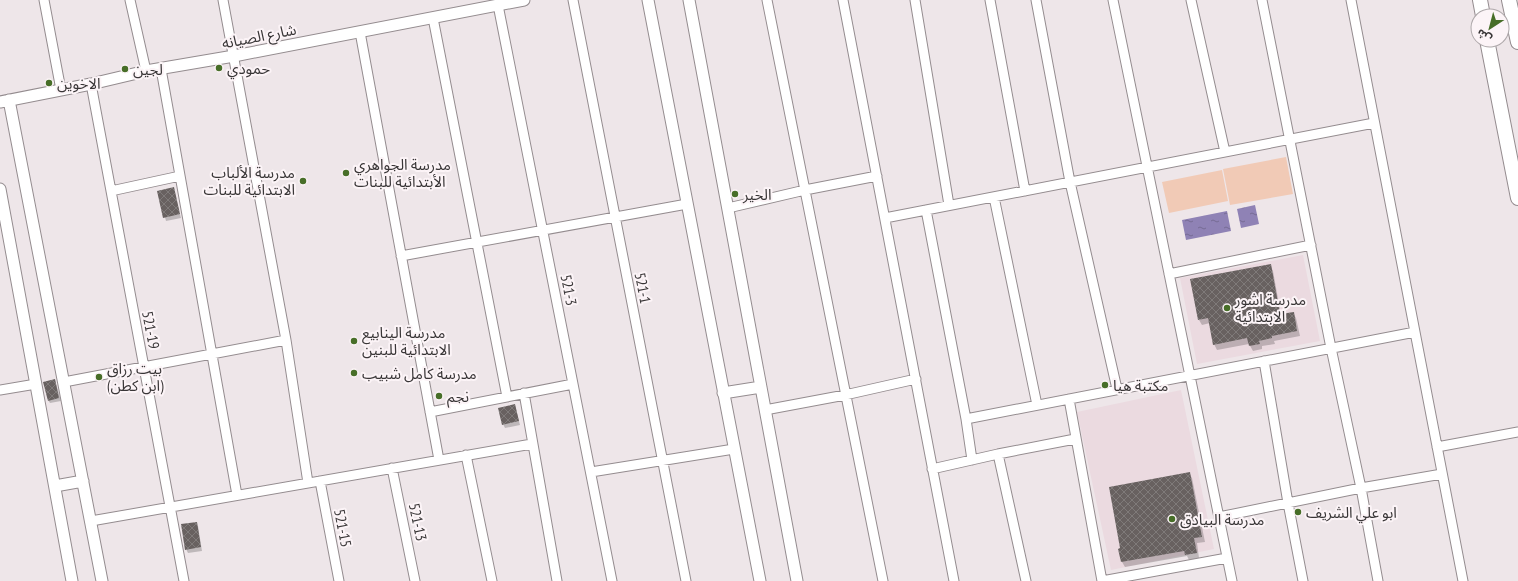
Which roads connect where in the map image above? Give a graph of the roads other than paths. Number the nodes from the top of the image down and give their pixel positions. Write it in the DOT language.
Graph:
graph roads {
  1 [pos="44,0"];
  2 [pos="130,0"];
  3 [pos="223,0"];
  4 [pos="524,0"];
  5 [pos="573,0"];
  6 [pos="648,0"];
  7 [pos="689,0"];
  8 [pos="767,0"];
  9 [pos="843,0"];
  10 [pos="915,0"];
  11 [pos="990,0"];
  12 [pos="1036,0"];
  13 [pos="1113,0"];
  14 [pos="1191,0"];
  15 [pos="1262,0"];
  16 [pos="1351,0"];
  17 [pos="1510,0"];
  18 [pos="498,5"];
  19 [pos="433,18"];
  20 [pos="360,32"];
  21 [pos="1518,42"];
  22 [pos="1489,48"];
  23 [pos="234,56"];
  24 [pos="161,69"];
  25 [pos="146,71"];
  26 [pos="90,84"];
  27 [pos="61,90"];
  28 [pos="5,101"];
  29 [pos="1374,122"];
  30 [pos="1290,139"];
  31 [pos="1225,152"];
  32 [pos="1147,167"];
  33 [pos="180,176"];
  34 [pos="877,176"];
  35 [pos="1070,182"];
  36 [pos="0,189"];
  37 [pos="805,190"];
  38 [pos="111,191"];
  39 [pos="1025,191"];
  40 [pos="994,197"];
  41 [pos="1518,198"];
  42 [pos="687,204"];
  43 [pos="949,205"];
  44 [pos="728,208"];
  45 [pos="926,210"];
  46 [pos="615,217"];
  47 [pos="885,218"];
  48 [pos="543,230"];
  49 [pos="477,242"];
  50 [pos="1311,245"];
  51 [pos="401,256"];
  52 [pos="1169,274"];
  53 [pos="1415,332"];
  54 [pos="286,340"];
  55 [pos="1331,348"];
  56 [pos="212,354"];
  57 [pos="1264,361"];
  58 [pos="144,367"];
  59 [pos="1190,375"];
  60 [pos="916,379"];
  61 [pos="64,382"];
  62 [pos="36,384"];
  63 [pos="573,384"];
  64 [pos="761,387"];
  65 [pos="0,390"];
  66 [pos="1116,390"];
  67 [pos="524,393"];
  68 [pos="724,393"];
  69 [pos="845,395"];
  70 [pos="508,397"];
  71 [pos="1069,399"];
  72 [pos="1037,405"];
  73 [pos="765,410"];
  74 [pos="430,412"];
  75 [pos="966,419"];
  76 [pos="1518,432"];
  77 [pos="1075,439"];
  78 [pos="532,444"];
  79 [pos="1437,448"];
  80 [pos="734,449"];
  81 [pos="998,454"];
  82 [pos="466,455"];
  83 [pos="439,460"];
  84 [pos="662,460"];
  85 [pos="972,460"];
  86 [pos="392,468"];
  87 [pos="932,469"];
  88 [pos="591,472"];
  89 [pos="1442,474"];
  90 [pos="83,481"];
  91 [pos="320,481"];
  92 [pos="308,483"];
  93 [pos="55,486"];
  94 [pos="1362,488"];
  95 [pos="237,495"];
  96 [pos="1288,503"];
  97 [pos="170,507"];
  98 [pos="1219,517"];
  99 [pos="91,521"];
  100 [pos="1227,558"];
  101 [pos="1155,571"];
  102 [pos="72,581"];
  103 [pos="102,581"];
  104 [pos="184,581"];
  105 [pos="339,581"];
  106 [pos="415,581"];
  107 [pos="492,581"];
  108 [pos="557,581"];
  109 [pos="612,581"];
  110 [pos="686,581"];
  111 [pos="760,581"];
  112 [pos="797,581"];
  113 [pos="882,581"];
  114 [pos="954,581"];
  115 [pos="1026,581"];
  116 [pos="1102,581"];
  117 [pos="1158,581"];
  118 [pos="1232,581"];
  119 [pos="1303,581"];
  120 [pos="1378,581"];
  121 [pos="1463,581"];
  1 -- 27 [label="street"];
  2 -- 25 [label="street"];
  3 -- 23 [label="street"];
  4 -- 18 [label="street, شارع الصيانه"];
  5 -- 46 [label="street, 521-1"];
  6 -- 42 [label="street"];
  7 -- 44 [label="street"];
  8 -- 37 [label="street"];
  9 -- 34 [label="street"];
  10 -- 43 [label="street"];
  11 -- 39 [label="street"];
  12 -- 35 [label="street"];
  13 -- 32 [label="street"];
  14 -- 31 [label="street"];
  15 -- 30 [label="street"];
  16 -- 29 [label="street"];
  17 -- 21 [label="main road"];
  18 -- 19 [label="street, شارع الصيانه"];
  18 -- 48 [label="street, 521-3"];
  19 -- 20 [label="street, شارع الصيانه"];
  19 -- 49 [label="street"];
  20 -- 23 [label="street, شارع الصيانه"];
  20 -- 51 [label="street"];
  22 -- 41 [label="main road"];
  23 -- 24 [label="street, شارع الصيانه"];
  23 -- 54 [label="street"];
  24 -- 25 [label="street, شارع الصيانه"];
  24 -- 33 [label="street"];
  25 -- 26 [label="street, شارع الصيانه"];
  26 -- 27 [label="street, شارع الصيانه"];
  26 -- 38 [label="street, 521-19"];
  27 -- 28 [label="street, شارع الصيانه"];
  28 -- 61 [label="street"];
  29 -- 30 [label="street"];
  29 -- 53 [label="street"];
  30 -- 31 [label="street"];
  30 -- 50 [label="street"];
  31 -- 32 [label="street"];
  32 -- 35 [label="street"];
  32 -- 52 [label="street"];
  33 -- 38 [label="street"];
  33 -- 56 [label="street"];
  34 -- 37 [label="street"];
  34 -- 47 [label="street"];
  35 -- 39 [label="street"];
  35 -- 66 [label="street"];
  36 -- 62 [label="street"];
  37 -- 44 [label="street"];
  37 -- 69 [label="street"];
  38 -- 58 [label="street, 521-19"];
  39 -- 40 [label="street"];
  40 -- 43 [label="street"];
  40 -- 72 [label="street"];
  42 -- 46 [label="street"];
  42 -- 68 [label="street"];
  43 -- 45 [label="street"];
  44 -- 64 [label="street"];
  45 -- 47 [label="street"];
  45 -- 75 [label="street"];
  46 -- 48 [label="street"];
  46 -- 84 [label="street, 521-1"];
  47 -- 60 [label="street"];
  48 -- 49 [label="street"];
  48 -- 63 [label="street, 521-3"];
  49 -- 51 [label="street"];
  49 -- 70 [label="street"];
  50 -- 52 [label="street"];
  50 -- 55 [label="street"];
  51 -- 74 [label="street"];
  52 -- 59 [label="street"];
  53 -- 55 [label="street"];
  53 -- 79 [label="street"];
  54 -- 56 [label="street"];
  54 -- 92 [label="street"];
  55 -- 57 [label="street"];
  55 -- 94 [label="street"];
  56 -- 58 [label="street"];
  56 -- 95 [label="street"];
  57 -- 59 [label="street"];
  57 -- 96 [label="street"];
  58 -- 61 [label="street"];
  58 -- 97 [label="street, 521-19"];
  59 -- 66 [label="street"];
  59 -- 98 [label="street"];
  60 -- 69 [label="street"];
  60 -- 87 [label="street"];
  61 -- 90 [label="street"];
  62 -- 65 [label="street"];
  62 -- 93 [label="street"];
  63 -- 67 [label="street"];
  63 -- 88 [label="street, 521-3"];
  64 -- 68 [label="street"];
  64 -- 73 [label="street"];
  66 -- 71 [label="street"];
  67 -- 70 [label="street"];
  67 -- 78 [label="street"];
  68 -- 80 [label="street"];
  69 -- 73 [label="street"];
  69 -- 113 [label="street"];
  70 -- 74 [label="street"];
  71 -- 72 [label="street"];
  71 -- 77 [label="street"];
  72 -- 75 [label="street"];
  73 -- 112 [label="street"];
  74 -- 83 [label="street"];
  75 -- 85 [label="street"];
  76 -- 79 [label="street"];
  77 -- 81 [label="street"];
  77 -- 116 [label="street"];
  78 -- 82 [label="street"];
  78 -- 108 [label="street"];
  79 -- 89 [label="street"];
  80 -- 84 [label="street"];
  80 -- 111 [label="street"];
  81 -- 85 [label="street"];
  81 -- 115 [label="street"];
  82 -- 83 [label="street"];
  82 -- 107 [label="street"];
  83 -- 86 [label="street"];
  84 -- 88 [label="street"];
  84 -- 110 [label="street, 521-1"];
  85 -- 87 [label="street"];
  86 -- 91 [label="street"];
  86 -- 106 [label="street, 521-13"];
  87 -- 114 [label="street"];
  88 -- 109 [label="street, 521-3"];
  89 -- 94 [label="street"];
  89 -- 121 [label="street"];
  90 -- 93 [label="street"];
  90 -- 99 [label="street"];
  91 -- 92 [label="street"];
  91 -- 105 [label="street, 521-15"];
  92 -- 95 [label="street"];
  93 -- 102 [label="street"];
  94 -- 96 [label="street"];
  94 -- 120 [label="street"];
  95 -- 97 [label="street"];
  96 -- 98 [label="street"];
  96 -- 119 [label="street"];
  97 -- 99 [label="street"];
  97 -- 104 [label="street, 521-19"];
  98 -- 100 [label="street"];
  99 -- 103 [label="street"];
  100 -- 101 [label="street"];
  100 -- 118 [label="street"];
  101 -- 116 [label="street"];
  101 -- 117 [label="street"];
}
